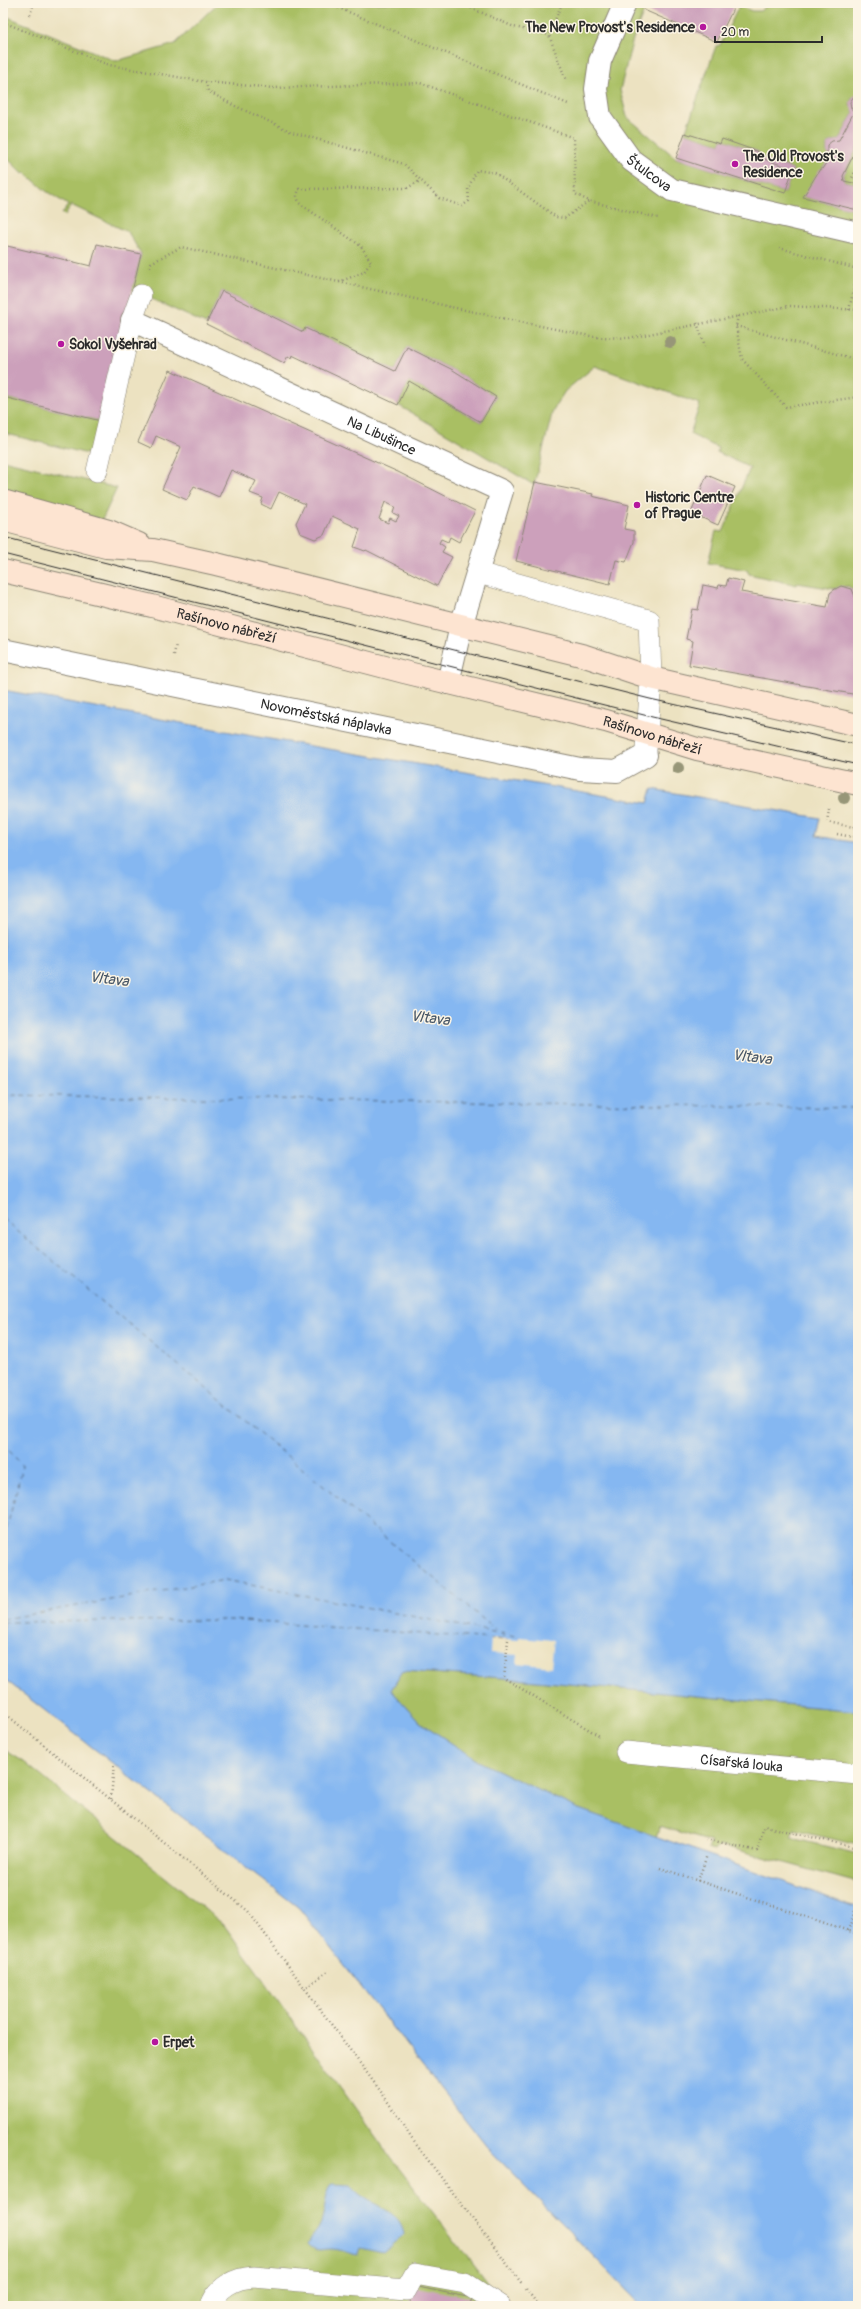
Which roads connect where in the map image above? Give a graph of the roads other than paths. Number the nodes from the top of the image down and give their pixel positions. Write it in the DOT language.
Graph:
graph roads {
  1 [pos="625,3"];
  2 [pos="858,233"];
  3 [pos="141,295"];
  4 [pos="132,320"];
  5 [pos="97,471"];
  6 [pos="3,501"];
  7 [pos="3,520"];
  8 [pos="153,550"];
  9 [pos="3,571"];
  10 [pos="478,573"];
  11 [pos="461,626"];
  12 [pos="3,650"];
  13 [pos="448,683"];
  14 [pos="650,689"];
  15 [pos="858,725"];
  16 [pos="647,744"];
  17 [pos="858,784"];
  18 [pos="626,1752"];
  19 [pos="858,1774"];
  20 [pos="211,2306"];
  21 [pos="500,2306"];
  1 -- 2 [label="street, Štulcova"];
  3 -- 4 [label="lane"];
  4 -- 5 [label="lane"];
  4 -- 10 [label="street, Na Libušince"];
  6 -- 8 [label="main road"];
  7 -- 8 [label="main road"];
  8 -- 11 [label="main road"];
  9 -- 13 [label="main road, Rašínovo nábřeží"];
  10 -- 11 [label="street, Na Libušince"];
  10 -- 14 [label="lane"];
  11 -- 13 [label="street"];
  11 -- 14 [label="main road"];
  12 -- 16 [label="street, Novoměstská náplavka"];
  13 -- 16 [label="main road, Rašínovo nábřeží"];
  14 -- 15 [label="main road"];
  14 -- 16 [label="lane"];
  16 -- 17 [label="main road, Rašínovo nábřeží"];
  18 -- 19 [label="lane, Císařská louka"];
  20 -- 21 [label="lane"];
}
